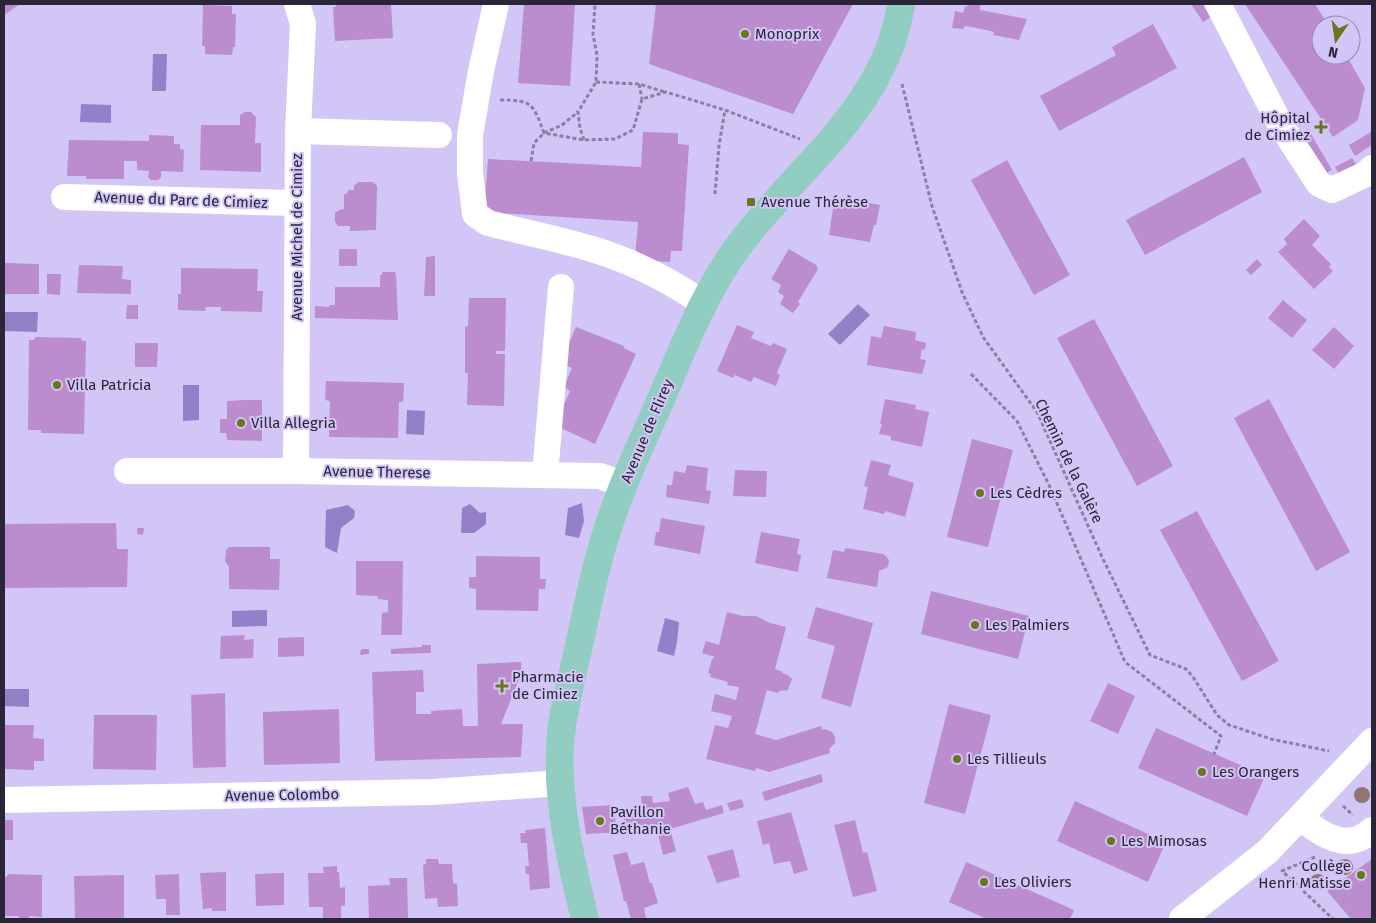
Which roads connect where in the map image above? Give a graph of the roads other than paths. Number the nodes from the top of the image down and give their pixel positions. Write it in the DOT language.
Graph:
graph roads {
  1 [pos="297,4"];
  2 [pos="496,4"];
  3 [pos="901,4"];
  4 [pos="1218,4"];
  5 [pos="298,131"];
  6 [pos="439,135"];
  7 [pos="1372,168"];
  8 [pos="64,197"];
  9 [pos="297,203"];
  10 [pos="561,287"];
  11 [pos="704,304"];
  12 [pos="127,471"];
  13 [pos="296,471"];
  14 [pos="545,475"];
  15 [pos="624,486"];
  16 [pos="1372,741"];
  17 [pos="561,783"];
  18 [pos="4,800"];
  19 [pos="1300,817"];
  20 [pos="1372,830"];
  21 [pos="585,919"];
  22 [pos="1182,919"];
  1 -- 5 [label="street, Avenue Michel de Cimiez"];
  2 -- 11 [label="street"];
  3 -- 11 [label="main road, Avenue de Flirey"];
  4 -- 7 [label="street"];
  5 -- 6 [label="street"];
  5 -- 9 [label="street, Avenue Michel de Cimiez"];
  8 -- 9 [label="street, Avenue du Parc de Cimiez"];
  9 -- 13 [label="street, Avenue Michel de Cimiez"];
  10 -- 14 [label="street"];
  11 -- 15 [label="main road, Avenue de Flirey"];
  12 -- 13 [label="street, Avenue Therese"];
  13 -- 14 [label="street, Avenue Therese"];
  14 -- 15 [label="street, Avenue Therese"];
  15 -- 17 [label="main road, Avenue de Flirey"];
  16 -- 19 [label="street"];
  17 -- 18 [label="street, Avenue Colombo"];
  17 -- 21 [label="main road, Avenue de Flirey"];
  19 -- 20 [label="street"];
  19 -- 22 [label="street"];
}
